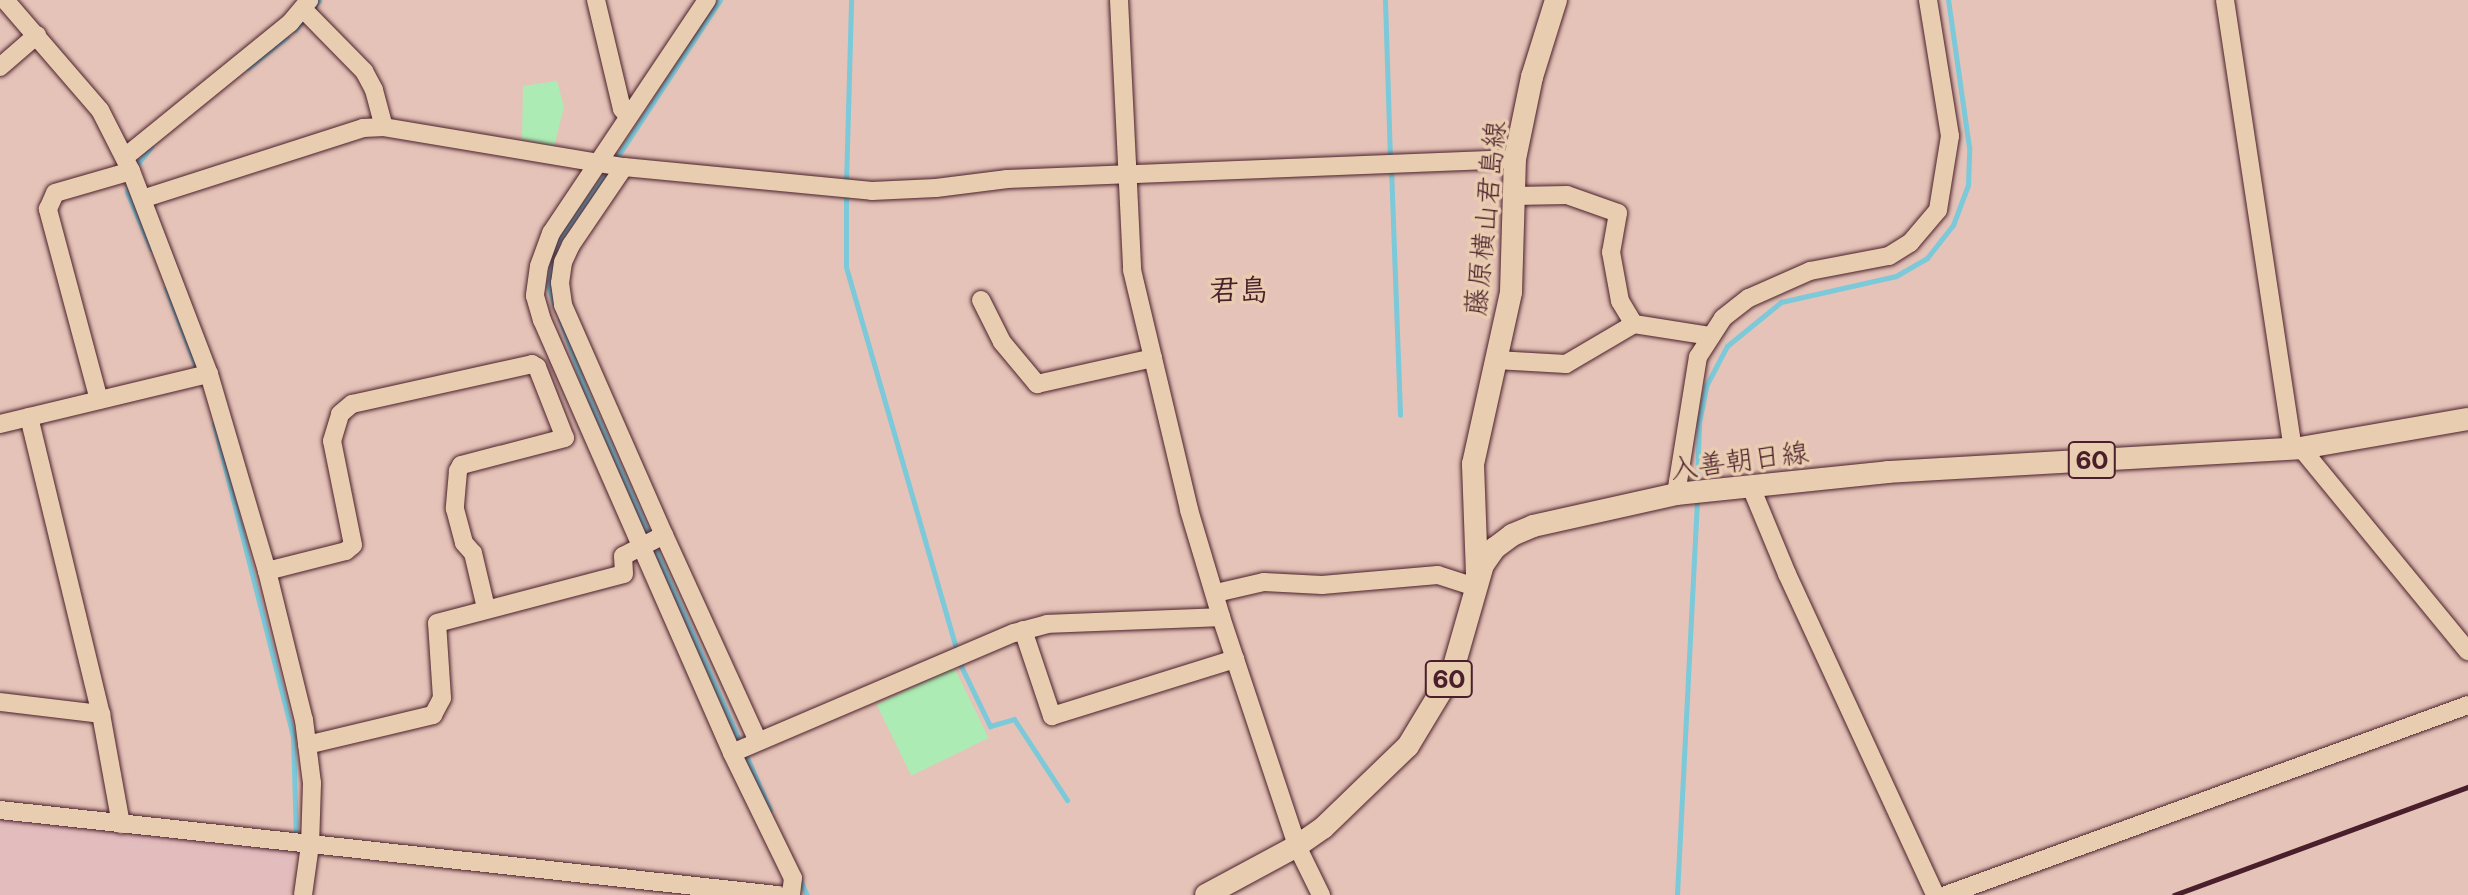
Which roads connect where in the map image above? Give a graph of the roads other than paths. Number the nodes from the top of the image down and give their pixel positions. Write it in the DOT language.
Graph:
graph roads {
  1 [pos="5,0"];
  2 [pos="596,0"];
  3 [pos="707,0"];
  4 [pos="1119,0"];
  5 [pos="1556,0"];
  6 [pos="1928,0"];
  7 [pos="2225,0"];
  8 [pos="306,5"];
  9 [pos="37,35"];
  10 [pos="0,67"];
  11 [pos="627,115"];
  12 [pos="384,127"];
  13 [pos="1515,159"];
  14 [pos="598,160"];
  15 [pos="128,164"];
  16 [pos="624,167"];
  17 [pos="1125,176"];
  18 [pos="1514,196"];
  19 [pos="142,199"];
  20 [pos="981,300"];
  21 [pos="1634,324"];
  22 [pos="1711,336"];
  23 [pos="1153,358"];
  24 [pos="1496,360"];
  25 [pos="209,374"];
  26 [pos="99,400"];
  27 [pos="29,417"];
  28 [pos="2468,419"];
  29 [pos="0,424"];
  30 [pos="2297,448"];
  31 [pos="1751,487"];
  32 [pos="1676,494"];
  33 [pos="664,535"];
  34 [pos="640,545"];
  35 [pos="267,571"];
  36 [pos="1475,587"];
  37 [pos="1216,593"];
  38 [pos="486,608"];
  39 [pos="1221,617"];
  40 [pos="1023,630"];
  41 [pos="2468,651"];
  42 [pos="1235,659"];
  43 [pos="0,702"];
  44 [pos="2468,705"];
  45 [pos="101,714"];
  46 [pos="758,741"];
  47 [pos="307,745"];
  48 [pos="732,753"];
  49 [pos="0,810"];
  50 [pos="121,824"];
  51 [pos="310,845"];
  52 [pos="1297,846"];
  53 [pos="656,889"];
  54 [pos="303,895"];
  55 [pos="778,895"];
  56 [pos="791,895"];
  57 [pos="1206,895"];
  58 [pos="1321,895"];
  59 [pos="1935,895"];
  60 [pos="1946,895"];
  1 -- 9 [label="street"];
  2 -- 11 [label="street"];
  3 -- 11 [label="street"];
  4 -- 17 [label="street"];
  5 -- 13 [label="main road, 藤原横山君島線"];
  6 -- 22 [label="street"];
  7 -- 30 [label="street"];
  8 -- 12 [label="street"];
  8 -- 15 [label="street"];
  9 -- 10 [label="street"];
  9 -- 15 [label="street"];
  11 -- 14 [label="street"];
  12 -- 14 [label="street"];
  12 -- 19 [label="street"];
  13 -- 17 [label="street"];
  13 -- 18 [label="main road, 藤原横山君島線"];
  14 -- 16 [label="street"];
  14 -- 34 [label="street"];
  15 -- 19 [label="street"];
  15 -- 26 [label="street"];
  16 -- 17 [label="street"];
  16 -- 33 [label="street"];
  17 -- 23 [label="street"];
  18 -- 21 [label="street"];
  18 -- 24 [label="main road, 藤原横山君島線"];
  19 -- 25 [label="street"];
  20 -- 23 [label="street"];
  21 -- 22 [label="street"];
  21 -- 24 [label="street"];
  22 -- 32 [label="street"];
  23 -- 37 [label="street"];
  24 -- 36 [label="main road, 藤原横山君島線"];
  25 -- 26 [label="street"];
  25 -- 35 [label="street"];
  26 -- 27 [label="street"];
  27 -- 29 [label="street"];
  27 -- 45 [label="street"];
  28 -- 30 [label="main road, 入善朝日線 / 60"];
  30 -- 31 [label="main road, 入善朝日線 / 60"];
  30 -- 41 [label="street"];
  31 -- 32 [label="main road, 入善朝日線 / 60"];
  31 -- 59 [label="street"];
  32 -- 36 [label="main road, 入善朝日線 / 60"];
  33 -- 34 [label="street"];
  33 -- 46 [label="street"];
  34 -- 38 [label="street"];
  34 -- 48 [label="street"];
  35 -- 38 [label="street"];
  35 -- 47 [label="street"];
  36 -- 37 [label="street"];
  36 -- 52 [label="main road, 入善朝日線 / 60"];
  37 -- 39 [label="street"];
  38 -- 47 [label="street"];
  39 -- 40 [label="street"];
  39 -- 42 [label="street"];
  40 -- 42 [label="street"];
  40 -- 46 [label="street"];
  42 -- 52 [label="street"];
  43 -- 45 [label="street"];
  44 -- 60 [label="street"];
  45 -- 50 [label="street"];
  46 -- 48 [label="street"];
  47 -- 51 [label="street"];
  48 -- 56 [label="street"];
  49 -- 50 [label="street"];
  50 -- 51 [label="street"];
  51 -- 53 [label="street"];
  51 -- 54 [label="street"];
  52 -- 57 [label="main road, 入善朝日線 / 60"];
  52 -- 58 [label="street"];
  53 -- 55 [label="street"];
}
